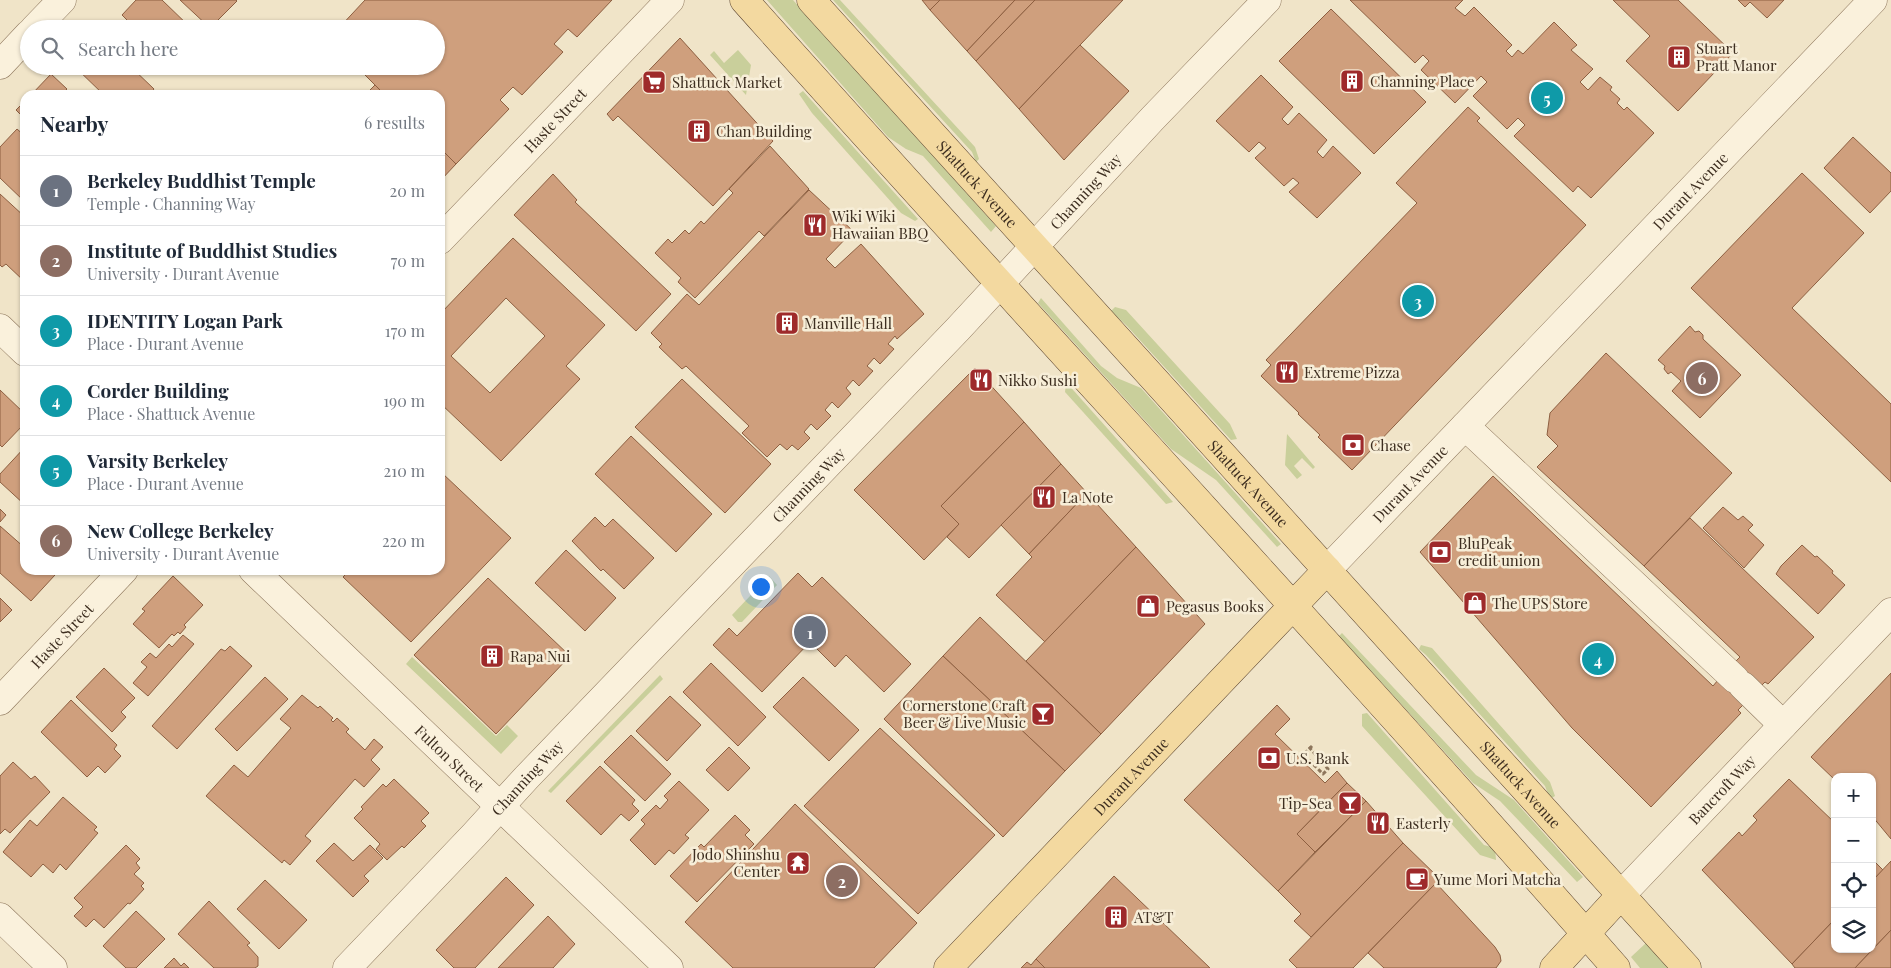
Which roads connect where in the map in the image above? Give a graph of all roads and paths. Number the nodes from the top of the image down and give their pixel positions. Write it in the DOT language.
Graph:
graph roads {
  1 [pos="62,0"];
  2 [pos="670,0"];
  3 [pos="744,0"];
  4 [pos="811,0"];
  5 [pos="1267,0"];
  6 [pos="1873,0"];
  7 [pos="43,20"];
  8 [pos="20,44"];
  9 [pos="0,65"];
  10 [pos="445,235"];
  11 [pos="1034,246"];
  12 [pos="999,283"];
  13 [pos="0,328"];
  14 [pos="20,347"];
  15 [pos="1464,426"];
  16 [pos="1327,570"];
  17 [pos="119,575"];
  18 [pos="258,575"];
  19 [pos="1293,607"];
  20 [pos="1891,612"];
  21 [pos="0,701"];
  22 [pos="1783,725"];
  23 [pos="1300,758"];
  24 [pos="1305,763"];
  25 [pos="499,806"];
  26 [pos="1621,895"];
  27 [pos="0,917"];
  28 [pos="1586,933"];
  29 [pos="53,968"];
  30 [pos="347,968"];
  31 [pos="669,968"];
  32 [pos="948,968"];
  33 [pos="1554,968"];
  34 [pos="1616,968"];
  35 [pos="1687,968"];
  1 -- 7 [label="street"];
  2 -- 10 [label="street, Haste Street"];
  3 -- 12 [label="main road"];
  4 -- 11 [label="main road, Shattuck Avenue"];
  5 -- 11 [label="street, Channing Way"];
  6 -- 15 [label="street, Durant Avenue"];
  8 -- 9 [label="street"];
  11 -- 12 [label="street, Channing Way"];
  11 -- 16 [label="main road, Shattuck Avenue"];
  12 -- 19 [label="main road"];
  12 -- 25 [label="street, Channing Way"];
  13 -- 14 [label="street"];
  15 -- 16 [label="street, Durant Avenue"];
  15 -- 22 [label="street"];
  16 -- 19 [label="main road, Durant Avenue"];
  16 -- 26 [label="main road, Shattuck Avenue"];
  17 -- 21 [label="street, Haste Street"];
  18 -- 25 [label="street, Fulton Street"];
  19 -- 28 [label="main road"];
  19 -- 32 [label="main road, Durant Avenue"];
  20 -- 22 [label="street, Bancroft Way"];
  22 -- 26 [label="street, Bancroft Way"];
  23 -- 24 [label="path"];
  25 -- 30 [label="street, Channing Way"];
  25 -- 31 [label="street, Fulton Street"];
  26 -- 28 [label="main road, Bancroft Way"];
  26 -- 35 [label="main road, Shattuck Avenue"];
  27 -- 29 [label="street"];
  28 -- 33 [label="main road, Bancroft Way"];
  28 -- 34 [label="main road"];
}
